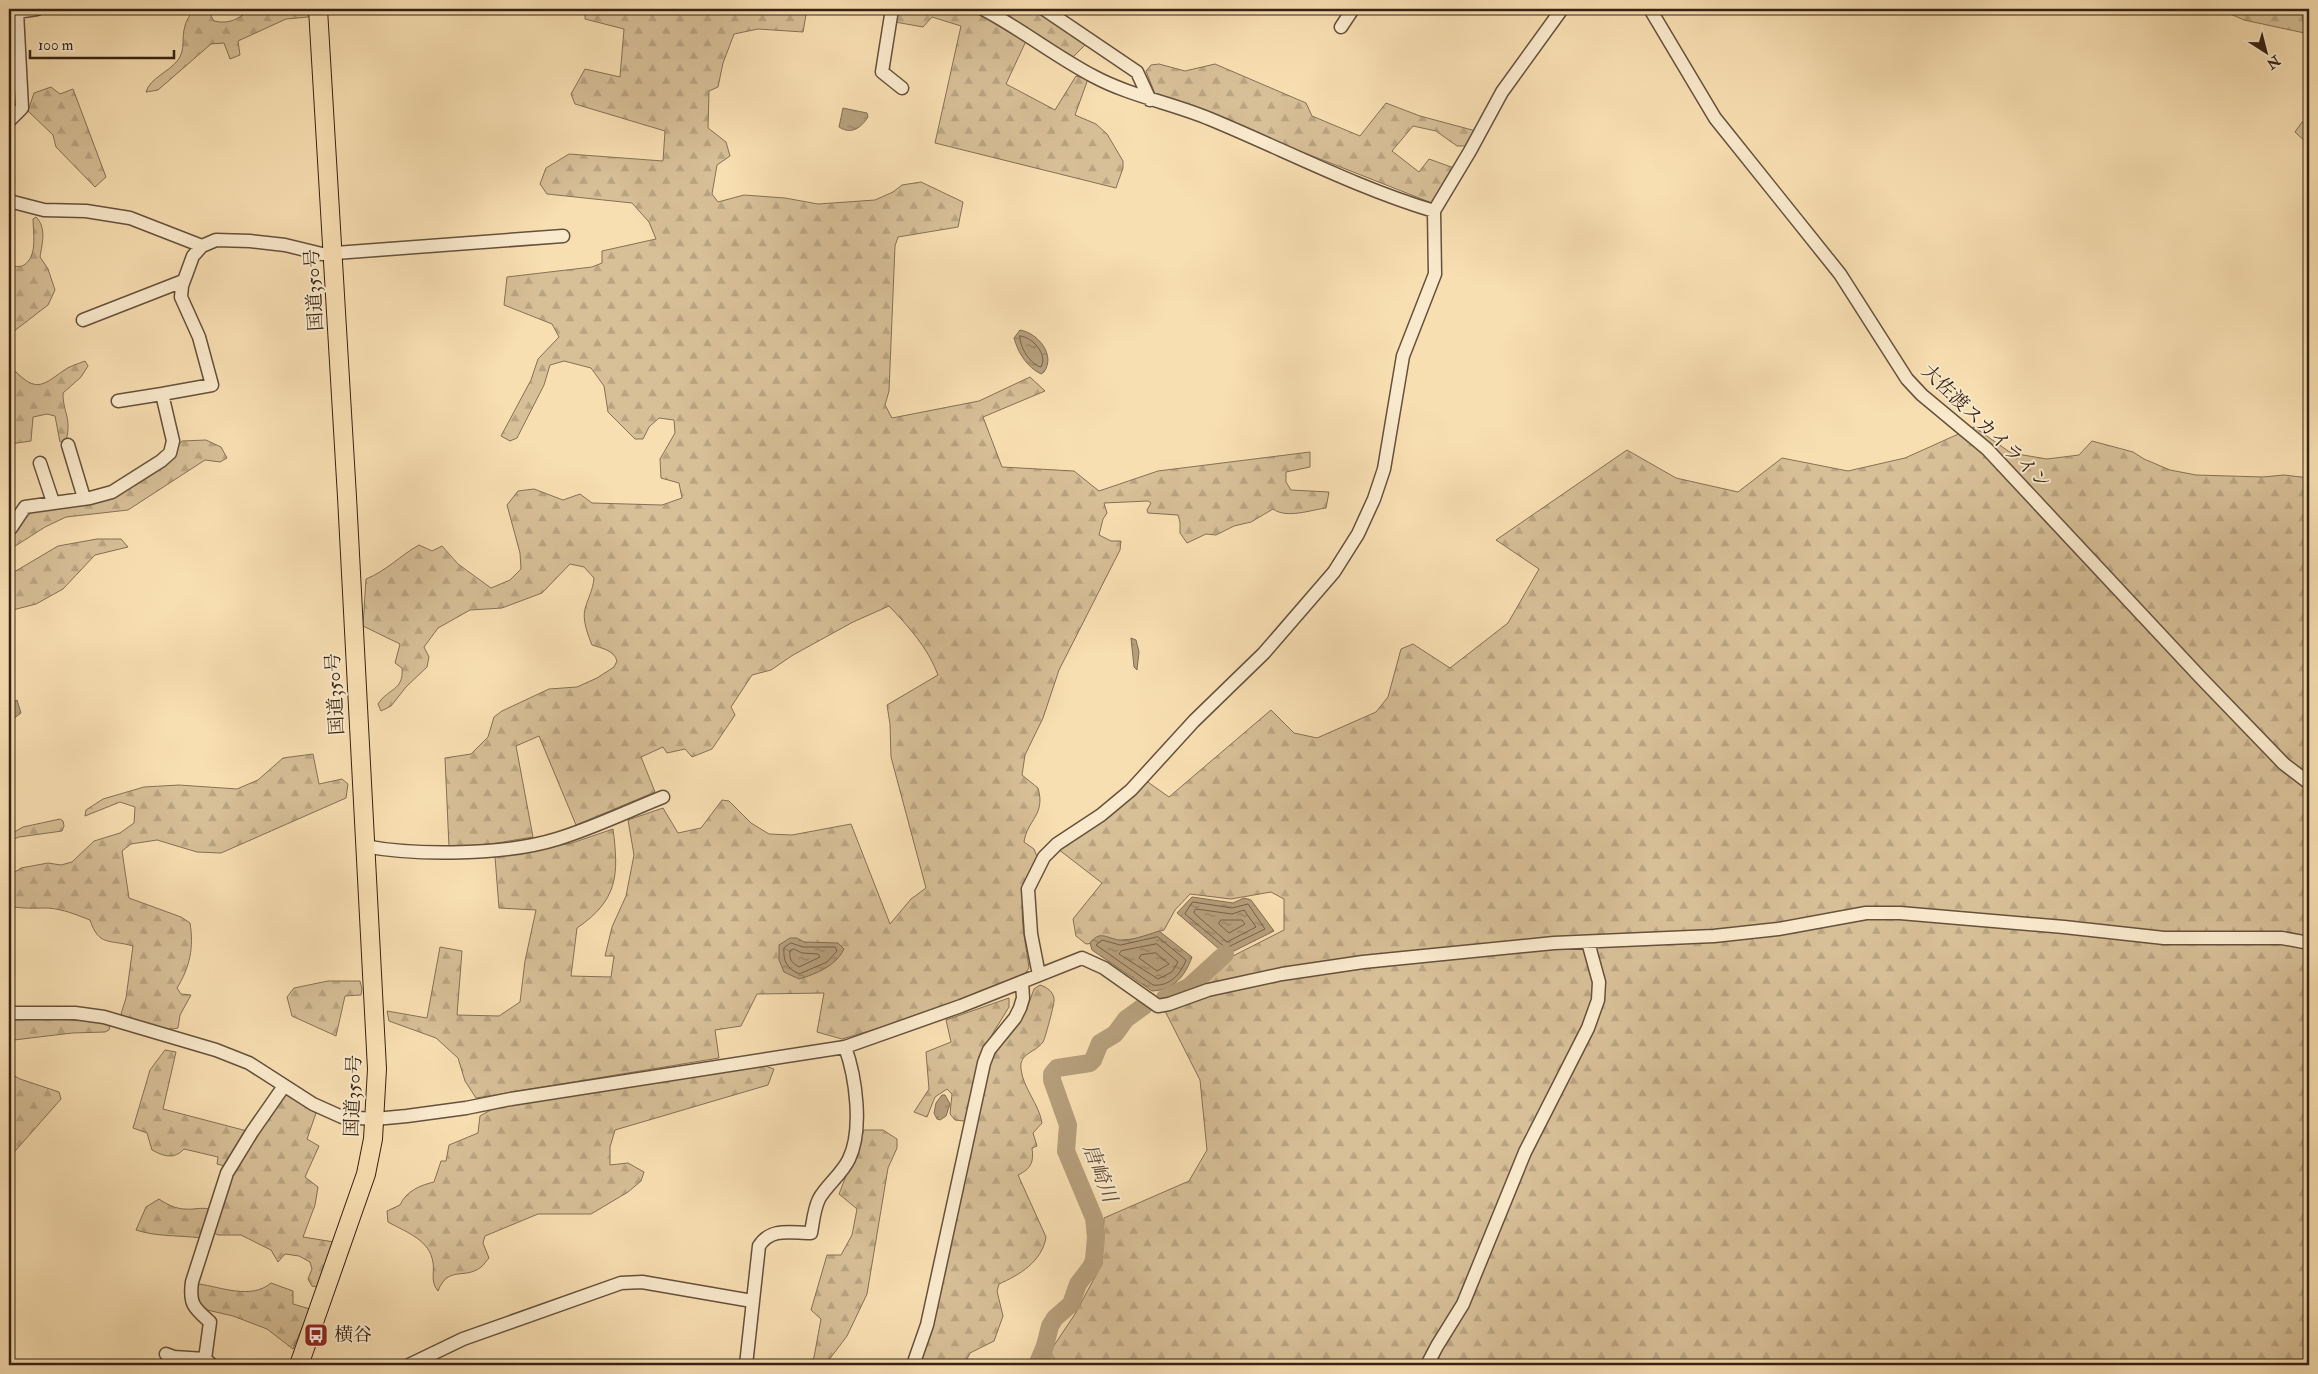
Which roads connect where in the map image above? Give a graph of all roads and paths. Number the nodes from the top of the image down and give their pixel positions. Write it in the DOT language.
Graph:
graph roads {
  1 [pos="37,9"];
  2 [pos="318,9"];
  3 [pos="892,9"];
  4 [pos="983,9"];
  5 [pos="1044,9"];
  6 [pos="1353,9"];
  7 [pos="1562,9"];
  8 [pos="1650,9"];
  9 [pos="13,12"];
  10 [pos="1341,27"];
  11 [pos="902,88"];
  12 [pos="1150,100"];
  13 [pos="9,121"];
  14 [pos="9,201"];
  15 [pos="1434,211"];
  16 [pos="563,236"];
  17 [pos="202,246"];
  18 [pos="333,254"];
  19 [pos="183,281"];
  20 [pos="83,320"];
  21 [pos="162,394"];
  22 [pos="118,402"];
  23 [pos="68,445"];
  24 [pos="40,463"];
  25 [pos="84,498"];
  26 [pos="53,502"];
  27 [pos="11,528"];
  28 [pos="2309,783"];
  29 [pos="663,797"];
  30 [pos="364,846"];
  31 [pos="1588,942"];
  32 [pos="2309,943"];
  33 [pos="1039,975"];
  34 [pos="1022,982"];
  35 [pos="9,1013"];
  36 [pos="845,1047"];
  37 [pos="284,1086"];
  38 [pos="375,1119"];
  39 [pos="752,1301"];
  40 [pos="166,1354"];
  41 [pos="208,1362"];
  42 [pos="299,1365"];
  43 [pos="409,1365"];
  44 [pos="746,1365"];
  45 [pos="913,1365"];
  46 [pos="1427,1365"];
  1 -- 9 [label="street"];
  2 -- 18 [label="highway, 国道350号"];
  3 -- 11 [label="street"];
  4 -- 12 [label="street"];
  5 -- 12 [label="street"];
  6 -- 10 [label="street"];
  7 -- 15 [label="street"];
  8 -- 28 [label="street, 大佐渡スカイライン"];
  9 -- 13 [label="street"];
  12 -- 15 [label="street"];
  14 -- 17 [label="street"];
  15 -- 33 [label="street"];
  16 -- 18 [label="street"];
  17 -- 18 [label="street"];
  17 -- 19 [label="street"];
  18 -- 30 [label="highway, 国道350号"];
  19 -- 20 [label="street"];
  19 -- 21 [label="street"];
  21 -- 22 [label="street"];
  21 -- 25 [label="street"];
  23 -- 25 [label="street"];
  24 -- 26 [label="street"];
  25 -- 26 [label="street"];
  26 -- 27 [label="street"];
  29 -- 30 [label="street"];
  30 -- 38 [label="highway, 国道350号"];
  31 -- 32 [label="street"];
  31 -- 33 [label="street"];
  31 -- 46 [label="street"];
  33 -- 34 [label="street"];
  34 -- 36 [label="street"];
  34 -- 45 [label="street"];
  35 -- 37 [label="street"];
  36 -- 38 [label="street"];
  36 -- 39 [label="street"];
  37 -- 38 [label="street"];
  37 -- 41 [label="street"];
  38 -- 42 [label="highway, 国道350号"];
  39 -- 43 [label="street"];
  39 -- 44 [label="street"];
  40 -- 41 [label="street"];
}
